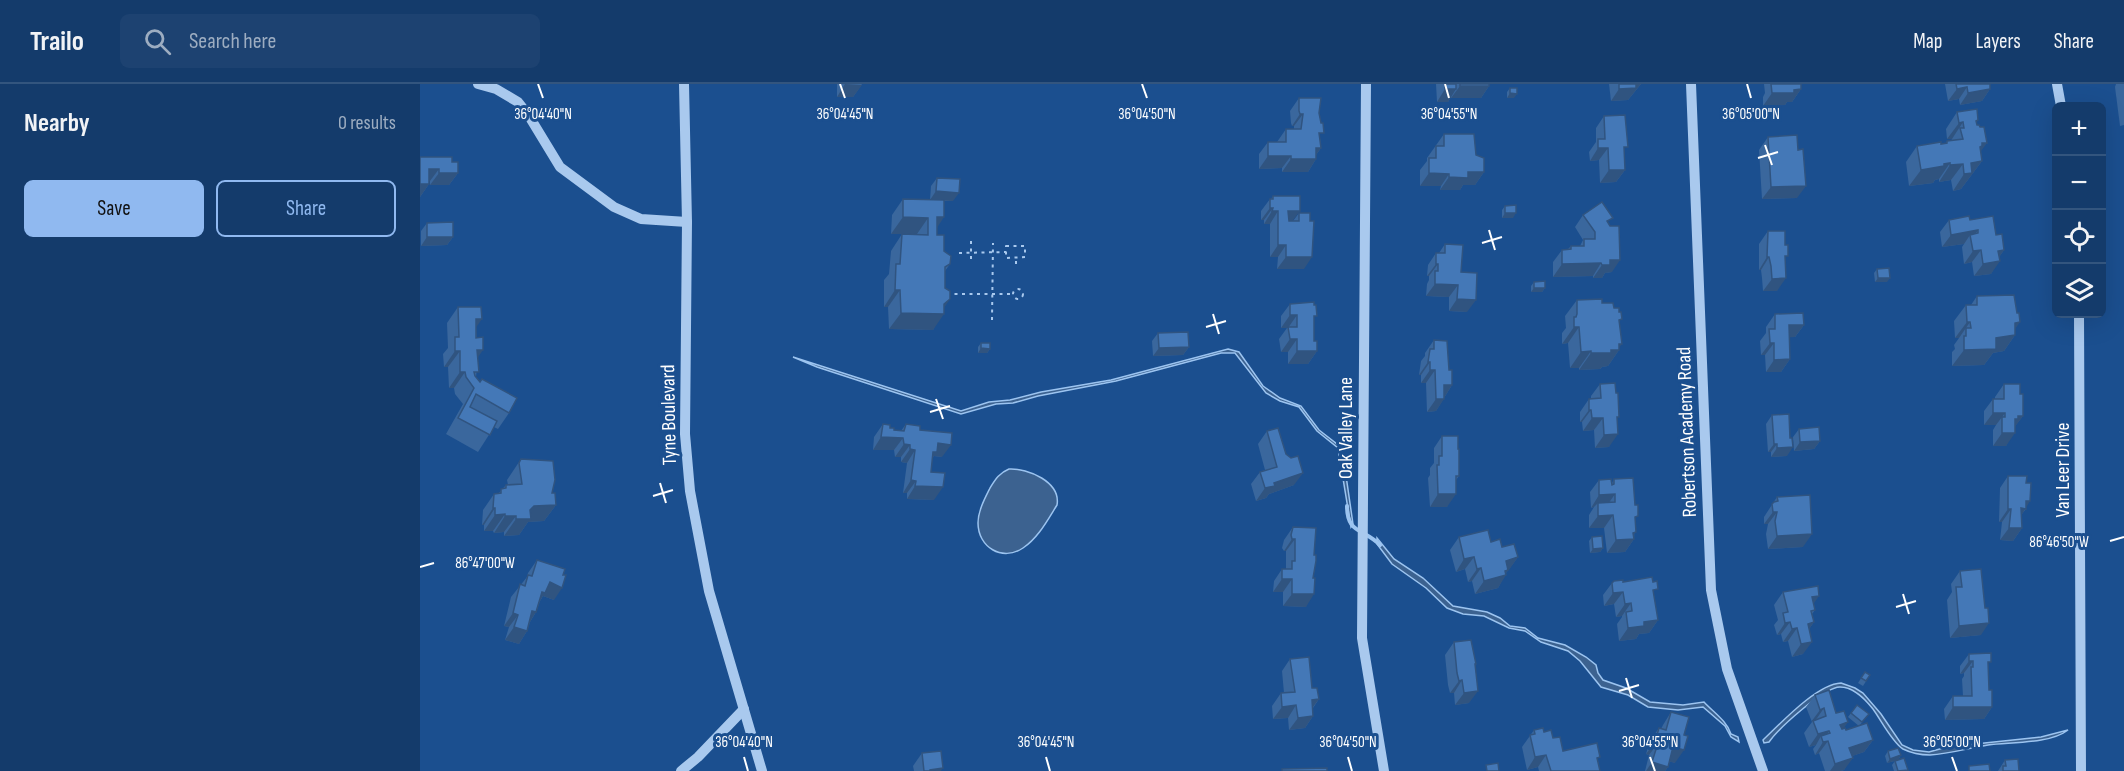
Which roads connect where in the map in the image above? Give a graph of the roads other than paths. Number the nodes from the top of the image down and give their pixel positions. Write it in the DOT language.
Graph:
graph roads {
  1 [pos="478,84"];
  2 [pos="684,84"];
  3 [pos="1366,84"];
  4 [pos="1691,84"];
  5 [pos="2057,84"];
  6 [pos="2060,102"];
  7 [pos="687,222"];
  8 [pos="2079,318"];
  9 [pos="744,709"];
  10 [pos="681,771"];
  11 [pos="762,771"];
  12 [pos="1384,771"];
  13 [pos="1762,771"];
  14 [pos="2081,771"];
  1 -- 7 [label="street"];
  2 -- 7 [label="street, Tyne Boulevard"];
  3 -- 12 [label="street, Oak Valley Lane"];
  4 -- 13 [label="street, Robertson Academy Road"];
  5 -- 6 [label="street"];
  7 -- 9 [label="street, Tyne Boulevard"];
  8 -- 14 [label="street, Van Leer Drive"];
  9 -- 10 [label="street"];
  9 -- 11 [label="street, Tyne Boulevard"];
}
